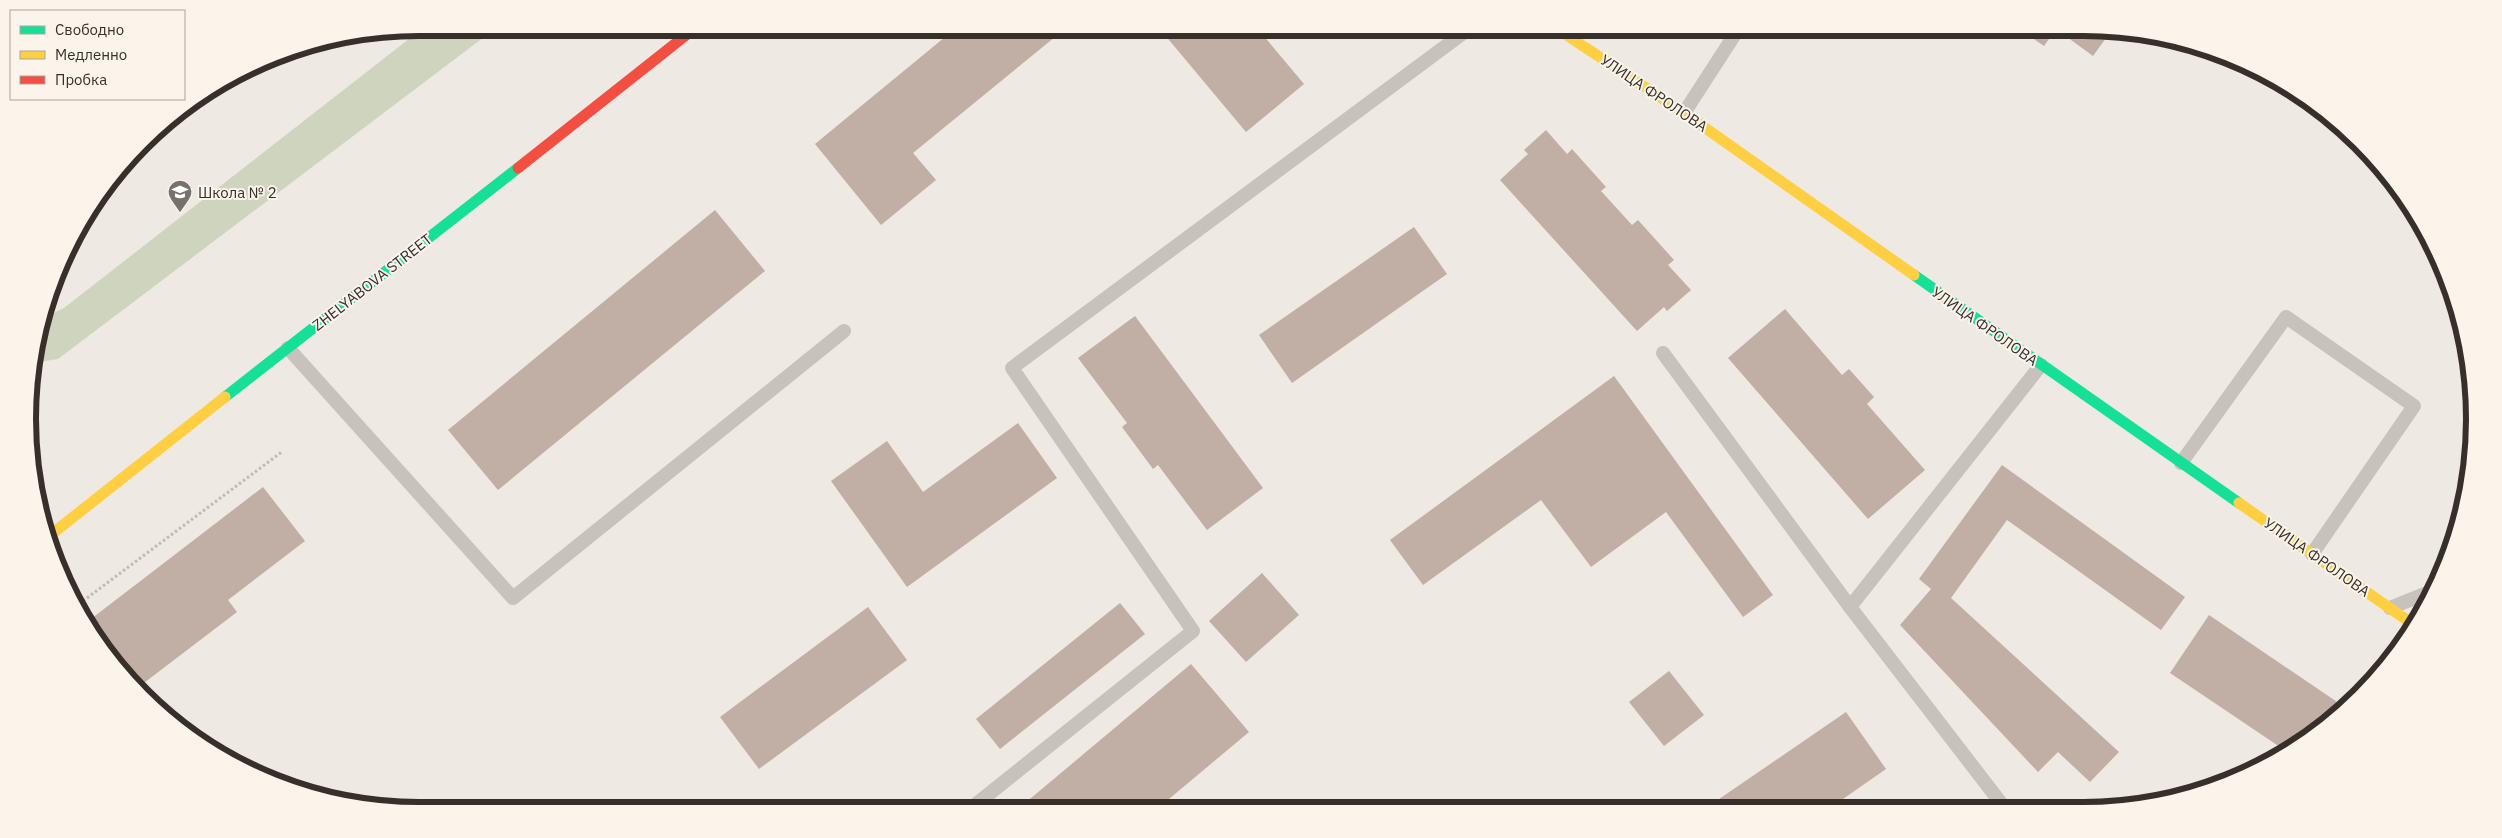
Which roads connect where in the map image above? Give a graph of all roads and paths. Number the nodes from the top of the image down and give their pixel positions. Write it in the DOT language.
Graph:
graph roads {
  1 [pos="685,36"];
  2 [pos="1459,36"];
  3 [pos="1568,36"];
  4 [pos="1734,36"];
  5 [pos="1684,113"];
  6 [pos="844,331"];
  7 [pos="288,348"];
  8 [pos="1663,354"];
  9 [pos="2040,365"];
  10 [pos="283,451"];
  11 [pos="2182,463"];
  12 [pos="54,532"];
  13 [pos="2312,554"];
  14 [pos="2422,595"];
  15 [pos="83,601"];
  16 [pos="1850,607"];
  17 [pos="2390,608"];
  18 [pos="2408,621"];
  19 [pos="979,802"];
  20 [pos="2000,802"];
  1 -- 7 [label="street, ZHELYABOVA STREET"];
  2 -- 19 [label="lane"];
  3 -- 5 [label="street, УЛИЦА ФРОЛОВА"];
  4 -- 5 [label="lane"];
  5 -- 9 [label="street, УЛИЦА ФРОЛОВА"];
  6 -- 7 [label="lane"];
  7 -- 12 [label="street, ZHELYABOVA STREET"];
  8 -- 16 [label="lane"];
  9 -- 11 [label="street, УЛИЦА ФРОЛОВА"];
  9 -- 16 [label="lane"];
  10 -- 15 [label="path"];
  11 -- 13 [label="street, УЛИЦА ФРОЛОВА"];
  11 -- 13 [label="lane"];
  13 -- 17 [label="street, УЛИЦА ФРОЛОВА"];
  14 -- 17 [label="lane"];
  16 -- 20 [label="lane"];
  17 -- 18 [label="street, УЛИЦА ФРОЛОВА"];
}
